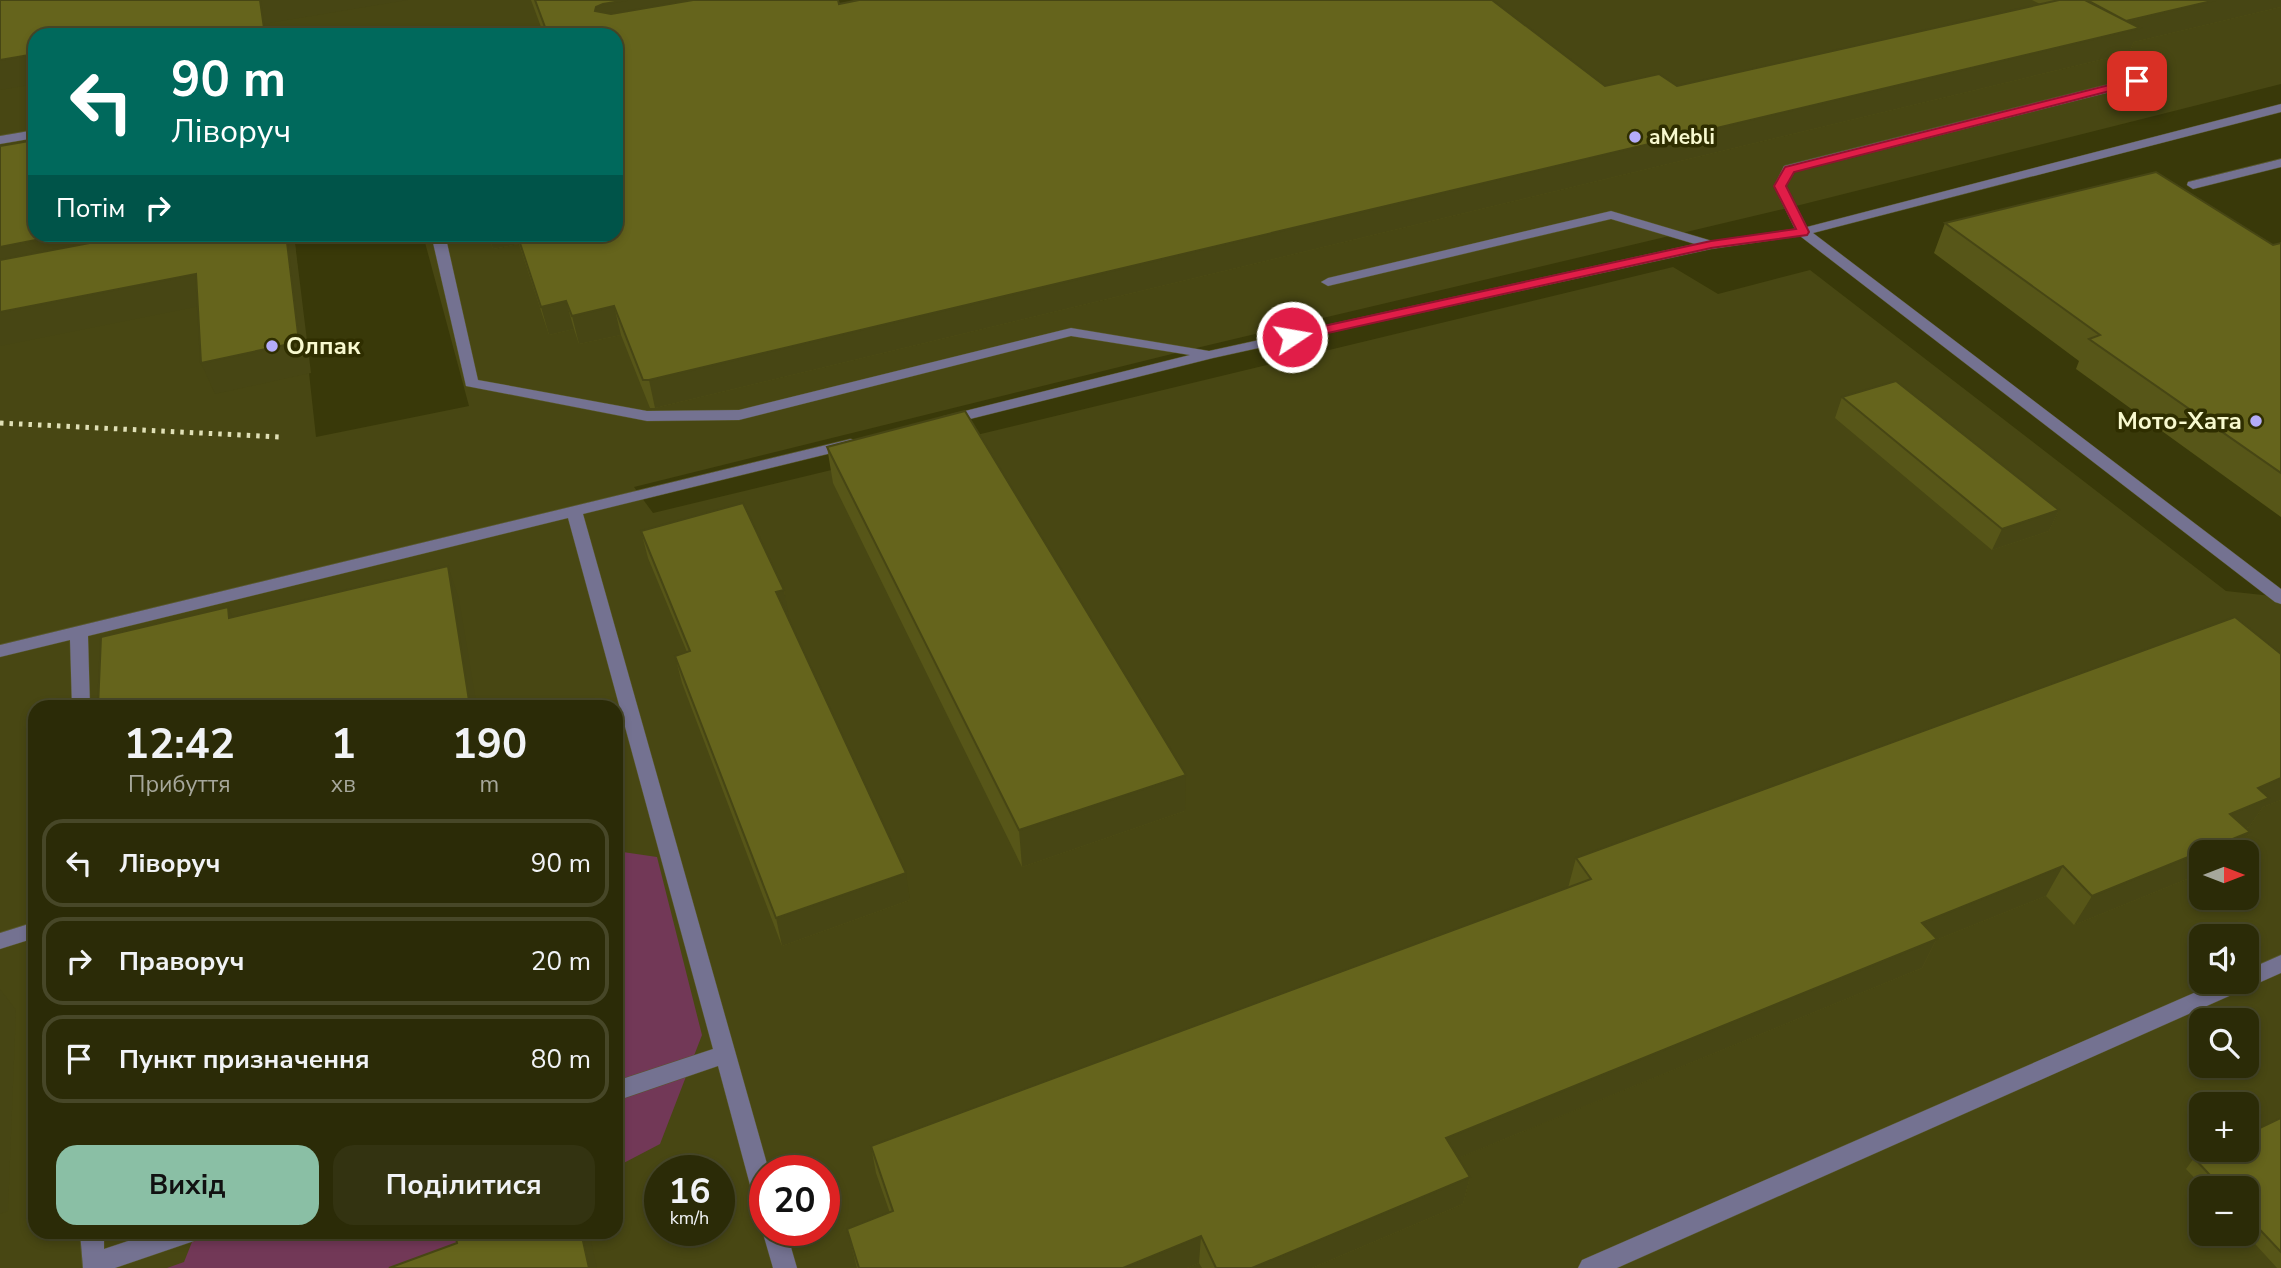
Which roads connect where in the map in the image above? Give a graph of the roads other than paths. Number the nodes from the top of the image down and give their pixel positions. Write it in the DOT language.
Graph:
graph roads {
  1 [pos="2137,81"];
  2 [pos="2281,107"];
  3 [pos="28,135"];
  4 [pos="0,140"];
  5 [pos="2281,163"];
  6 [pos="2193,186"];
  7 [pos="1803,232"];
  8 [pos="440,242"];
  9 [pos="1711,244"];
  10 [pos="1328,282"];
  11 [pos="1213,354"];
  12 [pos="934,423"];
  13 [pos="867,440"];
  14 [pos="574,512"];
  15 [pos="2281,598"];
  16 [pos="79,631"];
  17 [pos="0,651"];
  18 [pos="81,700"];
  19 [pos="28,932"];
  20 [pos="0,941"];
  21 [pos="2281,964"];
  22 [pos="2259,974"];
  23 [pos="2213,994"];
  24 [pos="725,1054"];
  25 [pos="623,1089"];
  26 [pos="753,1155"];
  27 [pos="91,1239"];
  28 [pos="168,1239"];
  29 [pos="779,1246"];
  30 [pos="87,1266"];
  31 [pos="785,1268"];
  32 [pos="1590,1268"];
  1 -- 7 [label="lane"];
  2 -- 7 [label="lane"];
  3 -- 4 [label="lane"];
  5 -- 6 [label="lane"];
  7 -- 9 [label="lane"];
  7 -- 15 [label="lane"];
  8 -- 11 [label="lane"];
  9 -- 10 [label="lane"];
  9 -- 11 [label="lane"];
  11 -- 12 [label="lane"];
  13 -- 14 [label="lane"];
  14 -- 16 [label="lane"];
  14 -- 24 [label="lane"];
  16 -- 17 [label="lane"];
  16 -- 18 [label="lane"];
  19 -- 20 [label="lane"];
  21 -- 22 [label="lane"];
  23 -- 32 [label="lane"];
  24 -- 25 [label="lane"];
  24 -- 26 [label="lane"];
  27 -- 30 [label="lane"];
  28 -- 30 [label="lane"];
  29 -- 31 [label="lane"];
}
